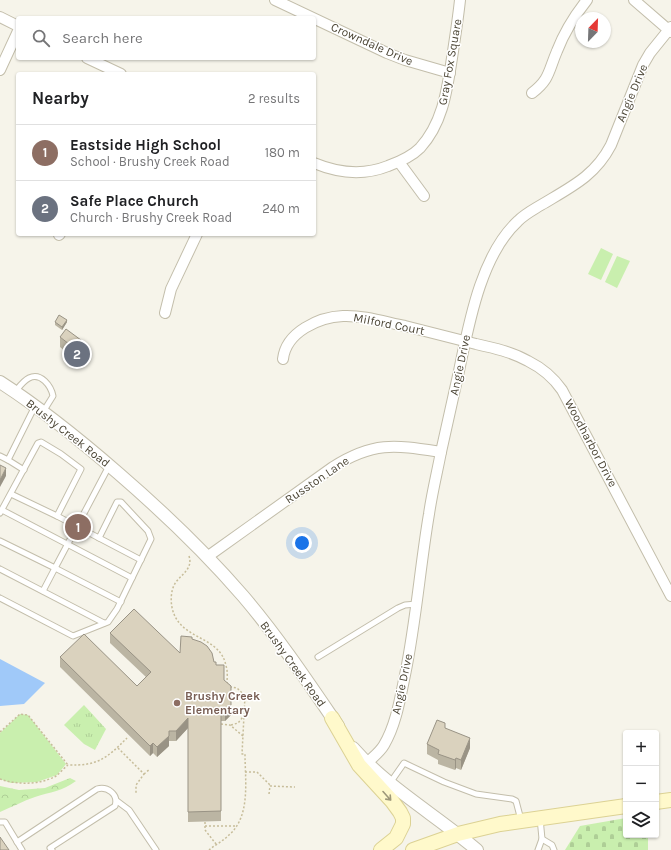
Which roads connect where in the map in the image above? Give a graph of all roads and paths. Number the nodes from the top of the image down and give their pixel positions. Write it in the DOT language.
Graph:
graph roads {
  1 [pos="275,0"];
  2 [pos="460,0"];
  3 [pos="587,0"];
  4 [pos="634,0"];
  5 [pos="309,16"];
  6 [pos="0,17"];
  7 [pos="316,20"];
  8 [pos="16,25"];
  9 [pos="670,30"];
  10 [pos="16,35"];
  11 [pos="91,60"];
  12 [pos="0,70"];
  13 [pos="117,72"];
  14 [pos="450,73"];
  15 [pos="532,94"];
  16 [pos="399,162"];
  17 [pos="316,164"];
  18 [pos="424,196"];
  19 [pos="196,236"];
  20 [pos="165,313"];
  21 [pos="465,341"];
  22 [pos="284,359"];
  23 [pos="0,382"];
  24 [pos="15,392"];
  25 [pos="39,409"];
  26 [pos="441,452"];
  27 [pos="0,456"];
  28 [pos="8,460"];
  29 [pos="109,466"];
  30 [pos="24,470"];
  31 [pos="11,494"];
  32 [pos="1,512"];
  33 [pos="56,516"];
  34 [pos="78,527"];
  35 [pos="99,538"];
  36 [pos="0,541"];
  37 [pos="68,545"];
  38 [pos="189,556"];
  39 [pos="207,557"];
  40 [pos="141,560"];
  41 [pos="55,568"];
  42 [pos="0,569"];
  43 [pos="132,578"];
  44 [pos="43,591"];
  45 [pos="671,596"];
  46 [pos="0,598"];
  47 [pos="120,602"];
  48 [pos="417,604"];
  49 [pos="104,623"];
  50 [pos="318,657"];
  51 [pos="244,715"];
  52 [pos="332,718"];
  53 [pos="221,724"];
  54 [pos="231,725"];
  55 [pos="0,732"];
  56 [pos="243,737"];
  57 [pos="127,738"];
  58 [pos="117,747"];
  59 [pos="367,762"];
  60 [pos="68,765"];
  61 [pos="150,769"];
  62 [pos="245,772"];
  63 [pos="144,774"];
  64 [pos="0,779"];
  65 [pos="390,783"];
  66 [pos="271,786"];
  67 [pos="295,787"];
  68 [pos="136,793"];
  69 [pos="269,794"];
  70 [pos="671,800"];
  71 [pos="117,801"];
  72 [pos="659,802"];
  73 [pos="623,806"];
  74 [pos="540,818"];
  75 [pos="521,821"];
  76 [pos="0,822"];
  77 [pos="205,822"];
  78 [pos="205,826"];
  79 [pos="237,826"];
  80 [pos="458,834"];
  81 [pos="542,839"];
  82 [pos="17,842"];
  83 [pos="216,845"];
  84 [pos="50,849"];
  85 [pos="22,850"];
  86 [pos="156,850"];
  87 [pos="209,850"];
  88 [pos="381,850"];
  89 [pos="414,850"];
  90 [pos="476,850"];
  91 [pos="538,850"];
  92 [pos="554,850"];
  1 -- 5 [label="street, Crowndale Drive"];
  2 -- 14 [label="street, Gray Fox Square"];
  3 -- 15 [label="street"];
  4 -- 9 [label="street"];
  6 -- 8 [label="street"];
  7 -- 14 [label="street, Crowndale Drive"];
  9 -- 21 [label="street, Angie Drive"];
  10 -- 12 [label="street"];
  11 -- 13 [label="street"];
  14 -- 16 [label="street, Gray Fox Square"];
  16 -- 17 [label="street, Gray Fox Square"];
  16 -- 18 [label="street"];
  19 -- 20 [label="street"];
  21 -- 22 [label="street, Milford Court"];
  21 -- 26 [label="street, Angie Drive"];
  21 -- 45 [label="street, Woodharbor Drive"];
  23 -- 24 [label="street, Brushy Creek Road"];
  24 -- 25 [label="street, Brushy Creek Road"];
  24 -- 25 [label="lane"];
  25 -- 28 [label="lane"];
  25 -- 29 [label="street, Brushy Creek Road"];
  26 -- 39 [label="street, Russton Lane"];
  26 -- 48 [label="street, Angie Drive"];
  27 -- 28 [label="lane"];
  28 -- 30 [label="lane"];
  29 -- 34 [label="lane"];
  29 -- 39 [label="street, Brushy Creek Road"];
  30 -- 31 [label="lane"];
  30 -- 33 [label="lane"];
  31 -- 32 [label="lane"];
  31 -- 33 [label="lane"];
  32 -- 37 [label="lane"];
  33 -- 34 [label="lane"];
  34 -- 35 [label="lane"];
  34 -- 37 [label="lane"];
  35 -- 40 [label="lane"];
  35 -- 40 [label="lane"];
  36 -- 41 [label="lane"];
  37 -- 41 [label="lane"];
  37 -- 43 [label="lane"];
  38 -- 51 [label="path"];
  39 -- 52 [label="street, Brushy Creek Road"];
  40 -- 43 [label="lane"];
  41 -- 44 [label="lane"];
  41 -- 47 [label="lane"];
  42 -- 44 [label="lane"];
  43 -- 47 [label="lane"];
  44 -- 49 [label="lane"];
  46 -- 49 [label="lane"];
  47 -- 49 [label="lane"];
  48 -- 50 [label="lane"];
  48 -- 59 [label="street, Angie Drive"];
  51 -- 54 [label="path"];
  51 -- 56 [label="path"];
  52 -- 59 [label="street, Brushy Creek Road"];
  52 -- 88 [label="main road, one-way"];
  53 -- 54 [label="path"];
  54 -- 56 [label="path"];
  55 -- 60 [label="path"];
  56 -- 62 [label="path"];
  57 -- 58 [label="path"];
  58 -- 60 [label="path"];
  58 -- 63 [label="path"];
  59 -- 65 [label="street, Brushy Creek Road"];
  60 -- 64 [label="path"];
  61 -- 63 [label="path"];
  62 -- 66 [label="path"];
  62 -- 79 [label="path"];
  63 -- 68 [label="path"];
  65 -- 75 [label="lane"];
  65 -- 80 [label="street, Brushy Creek Road"];
  66 -- 67 [label="path"];
  66 -- 69 [label="path"];
  70 -- 72 [label="main road"];
  71 -- 82 [label="lane"];
  71 -- 84 [label="lane"];
  71 -- 86 [label="lane"];
  73 -- 74 [label="main road"];
  74 -- 75 [label="main road"];
  74 -- 81 [label="lane"];
  75 -- 80 [label="main road"];
  76 -- 82 [label="lane"];
  77 -- 78 [label="path"];
  78 -- 79 [label="path"];
  78 -- 83 [label="path"];
  79 -- 83 [label="path"];
  80 -- 89 [label="main road"];
  80 -- 90 [label="street, Brushy Creek Road"];
  81 -- 91 [label="lane"];
  81 -- 92 [label="lane"];
  82 -- 85 [label="lane"];
  83 -- 87 [label="path"];
}
